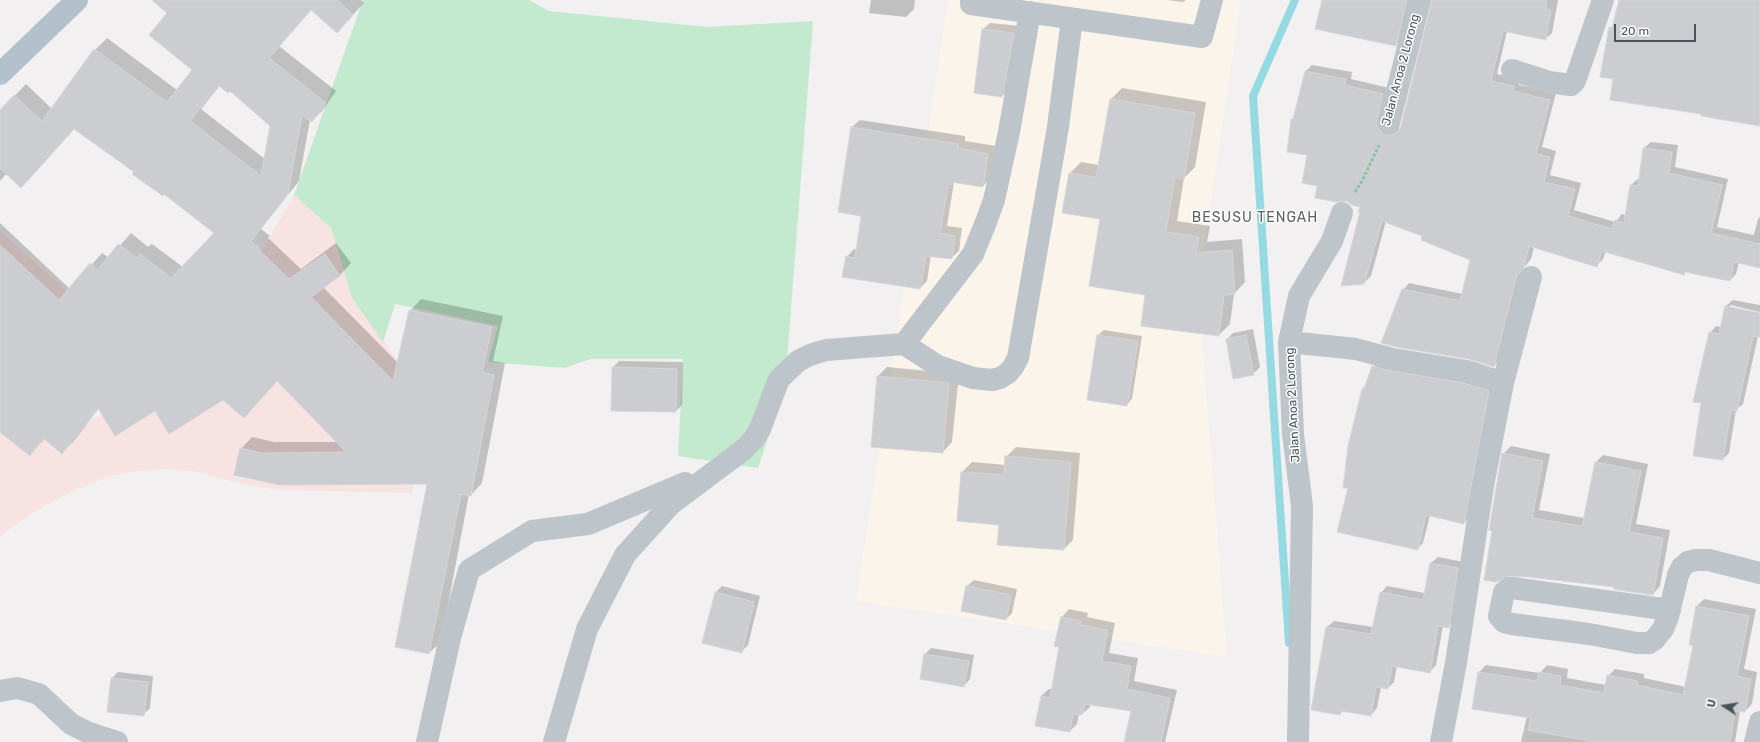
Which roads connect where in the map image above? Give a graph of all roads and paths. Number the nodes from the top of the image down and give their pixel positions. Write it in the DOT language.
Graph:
graph roads {
  1 [pos="77,0"];
  2 [pos="971,0"];
  3 [pos="1212,0"];
  4 [pos="1420,0"];
  5 [pos="1603,0"];
  6 [pos="1030,12"];
  7 [pos="1072,18"];
  8 [pos="1512,70"];
  9 [pos="0,74"];
  10 [pos="1389,123"];
  11 [pos="1342,213"];
  12 [pos="1531,277"];
  13 [pos="1289,342"];
  14 [pos="904,344"];
  15 [pos="1503,383"];
  16 [pos="716,470"];
  17 [pos="1760,573"];
  18 [pos="1670,610"];
  19 [pos="0,691"];
  20 [pos="1760,722"];
  21 [pos="117,742"];
  22 [pos="427,742"];
  23 [pos="554,742"];
  24 [pos="1298,742"];
  25 [pos="1441,742"];
  26 [pos="1755,742"];
  1 -- 9 [label="main road"];
  2 -- 6 [label="street"];
  3 -- 7 [label="street"];
  4 -- 10 [label="street, Jalan Anoa 2 Lorong"];
  5 -- 8 [label="street"];
  6 -- 7 [label="street"];
  6 -- 14 [label="street"];
  7 -- 14 [label="street"];
  10 -- 11 [label="path, Jalan Anoa 2 Lorong"];
  11 -- 13 [label="street, Jalan Anoa 2 Lorong"];
  12 -- 15 [label="street"];
  13 -- 15 [label="street"];
  13 -- 24 [label="street, Jalan Anoa 2 Lorong"];
  14 -- 16 [label="street"];
  15 -- 25 [label="street"];
  16 -- 22 [label="street"];
  16 -- 23 [label="street"];
  17 -- 18 [label="street"];
  18 -- 18 [label="street"];
  19 -- 21 [label="street"];
  20 -- 26 [label="street"];
}
